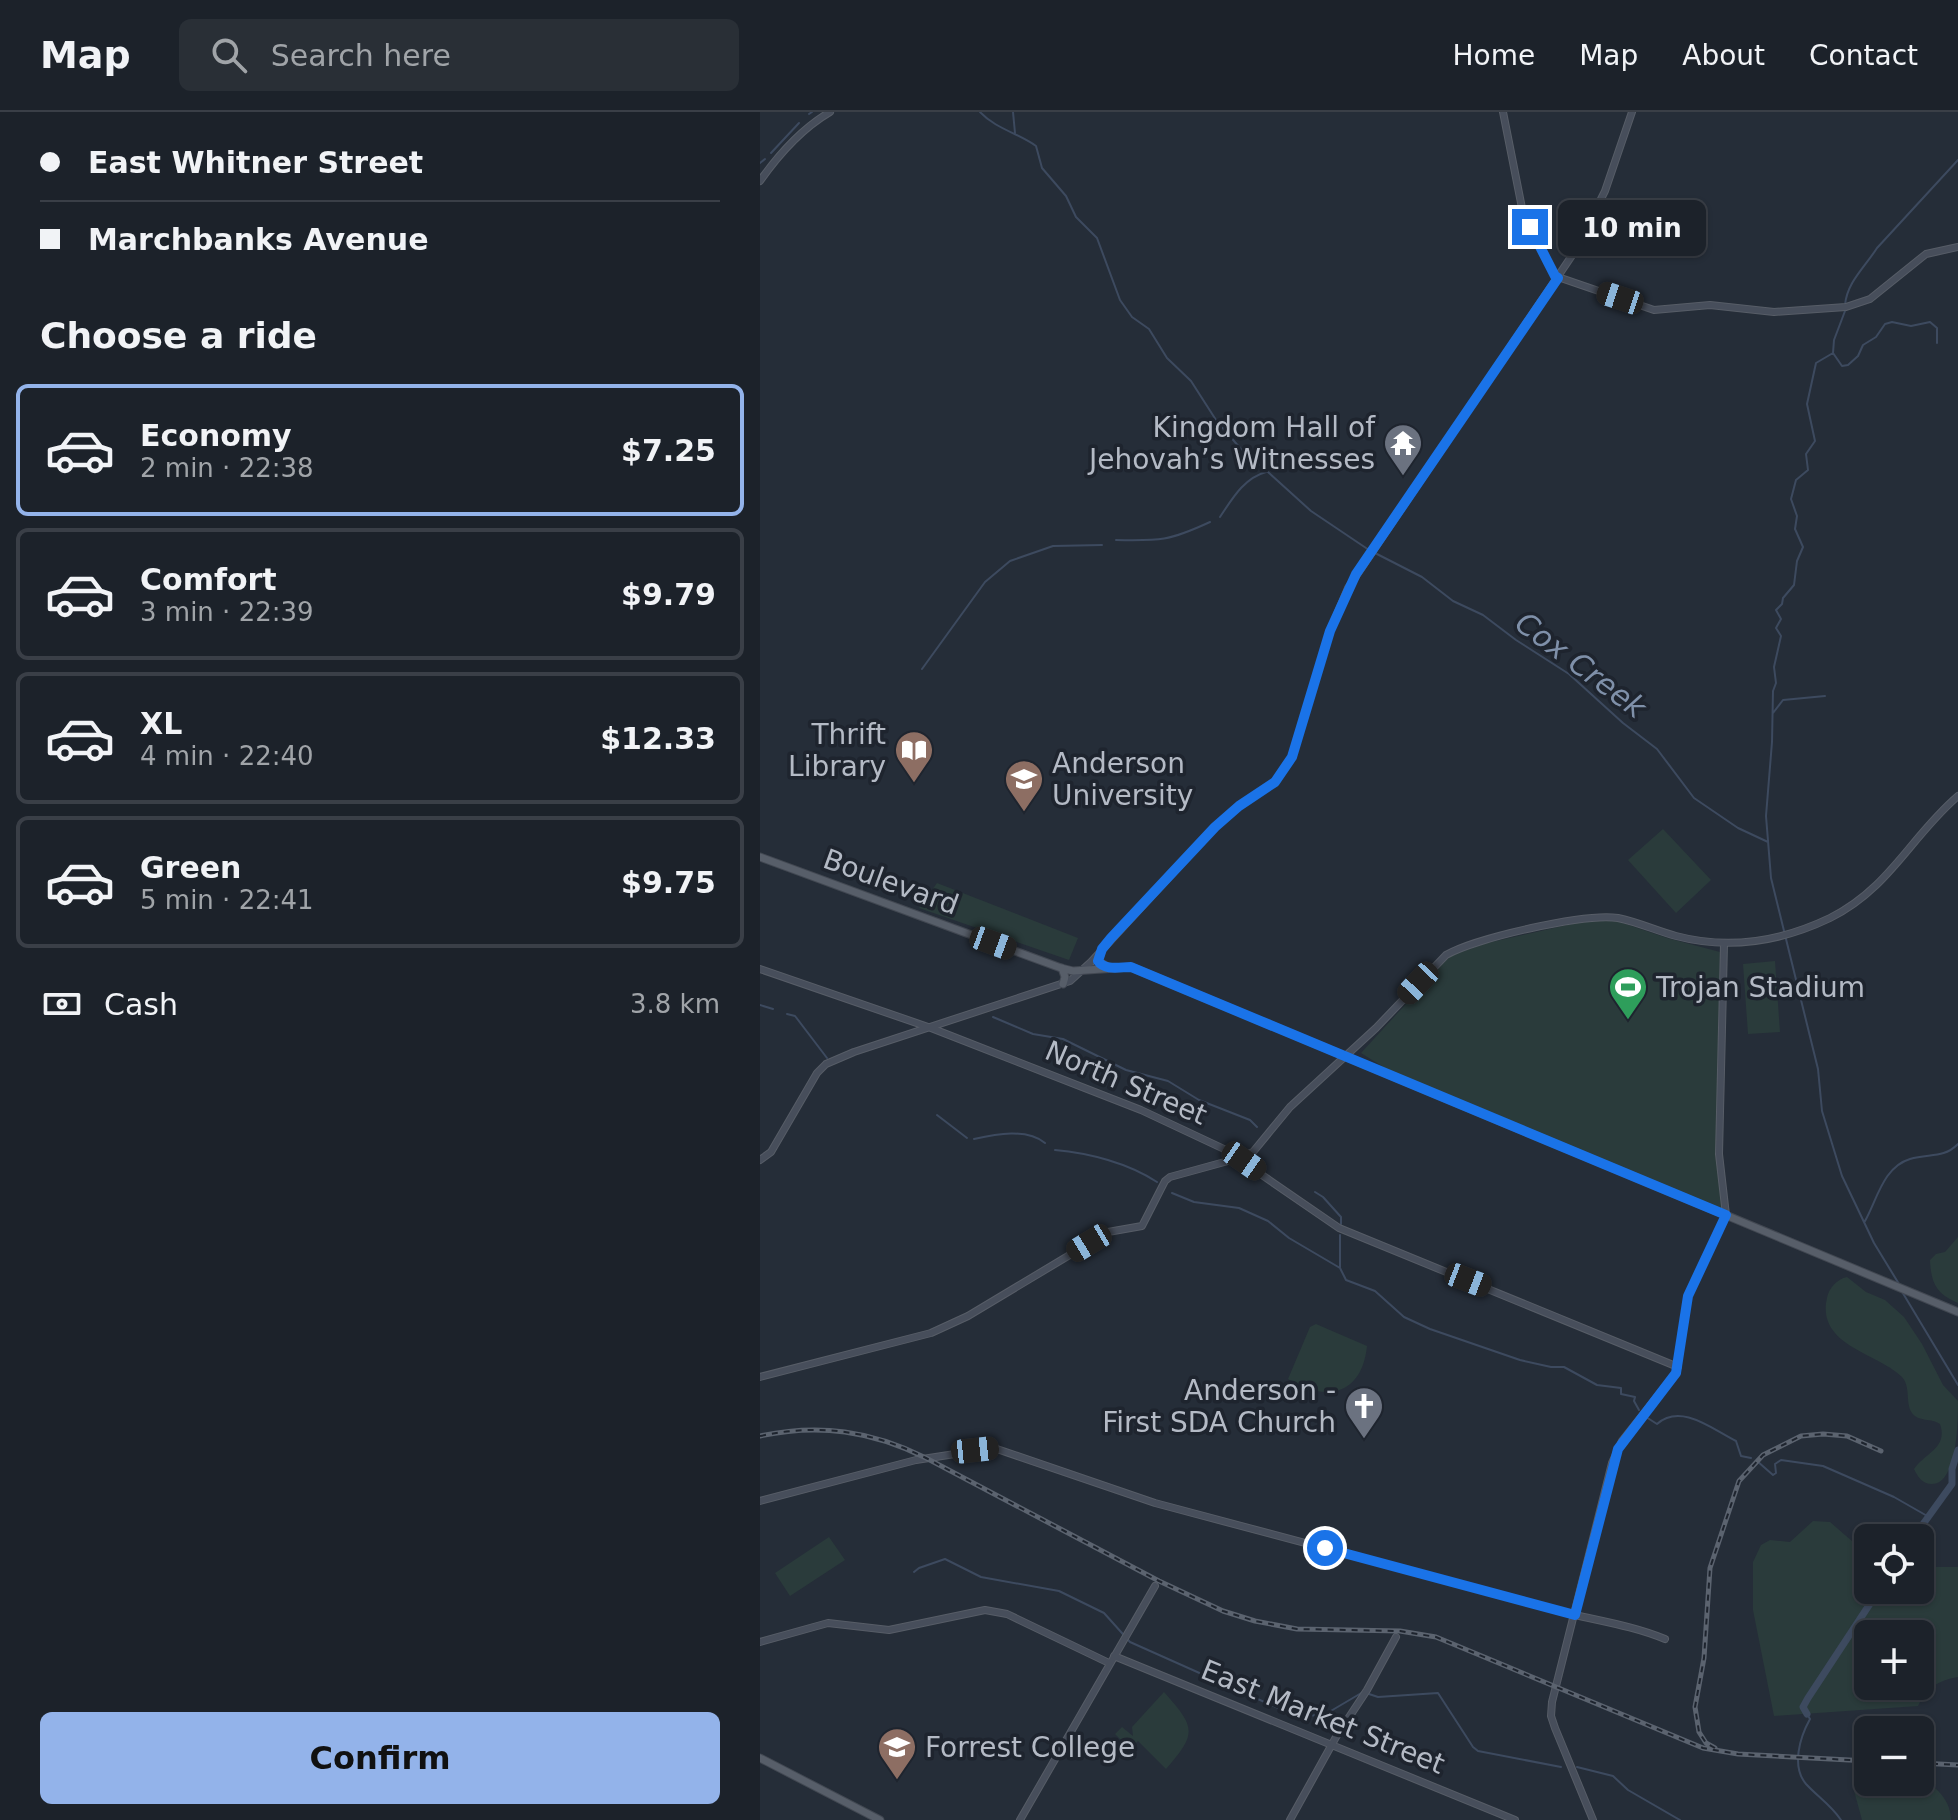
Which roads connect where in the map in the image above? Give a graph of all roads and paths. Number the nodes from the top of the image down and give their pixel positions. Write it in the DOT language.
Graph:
graph roads {
  1 [pos="830,112"];
  2 [pos="1503,112"];
  3 [pos="1632,112"];
  4 [pos="760,181"];
  5 [pos="1958,247"];
  6 [pos="1558,278"];
  7 [pos="1958,796"];
  8 [pos="760,857"];
  9 [pos="1724,944"];
  10 [pos="1102,949"];
  11 [pos="1062,968"];
  12 [pos="1110,968"];
  13 [pos="760,969"];
  14 [pos="1082,971"];
  15 [pos="1063,984"];
  16 [pos="931,1028"];
  17 [pos="1347,1055"];
  18 [pos="1239,1158"];
  19 [pos="760,1160"];
  20 [pos="1726,1215"];
  21 [pos="1958,1312"];
  22 [pos="1678,1367"];
  23 [pos="760,1377"];
  24 [pos="760,1501"];
  25 [pos="1155,1586"];
  26 [pos="1575,1615"];
  27 [pos="1396,1637"];
  28 [pos="1665,1639"];
  29 [pos="760,1642"];
  30 [pos="1114,1656"];
  31 [pos="1109,1663"];
  32 [pos="1331,1746"];
  33 [pos="761,1758"];
  34 [pos="880,1820"];
  35 [pos="1020,1820"];
  36 [pos="1290,1820"];
  37 [pos="1515,1820"];
  38 [pos="1593,1820"];
  1 -- 4 [label="street"];
  2 -- 6 [label="street"];
  3 -- 6 [label="street"];
  5 -- 6 [label="street"];
  6 -- 10 [label="street"];
  7 -- 9 [label="street"];
  8 -- 11 [label="main road, Boulevard"];
  9 -- 17 [label="street"];
  9 -- 20 [label="street"];
  10 -- 12 [label="main road"];
  10 -- 14 [label="street"];
  11 -- 14 [label="main road, Boulevard"];
  11 -- 15 [label="main road"];
  12 -- 14 [label="main road, Boulevard"];
  12 -- 17 [label="main road, Boulevard"];
  13 -- 16 [label="street, North Street"];
  14 -- 15 [label="street"];
  15 -- 16 [label="street"];
  16 -- 18 [label="street, North Street"];
  16 -- 19 [label="street"];
  17 -- 18 [label="street"];
  17 -- 20 [label="main road, Boulevard"];
  18 -- 22 [label="street, North Street"];
  18 -- 23 [label="street"];
  20 -- 21 [label="main road, Boulevard"];
  20 -- 22 [label="street"];
  22 -- 26 [label="street"];
  24 -- 26 [label="street"];
  25 -- 30 [label="street"];
  26 -- 28 [label="street"];
  26 -- 38 [label="street"];
  27 -- 32 [label="street"];
  29 -- 31 [label="street"];
  30 -- 31 [label="street"];
  30 -- 32 [label="street, East Market Street"];
  31 -- 35 [label="street"];
  32 -- 36 [label="street"];
  32 -- 37 [label="street, East Market Street"];
  33 -- 34 [label="main road"];
}
